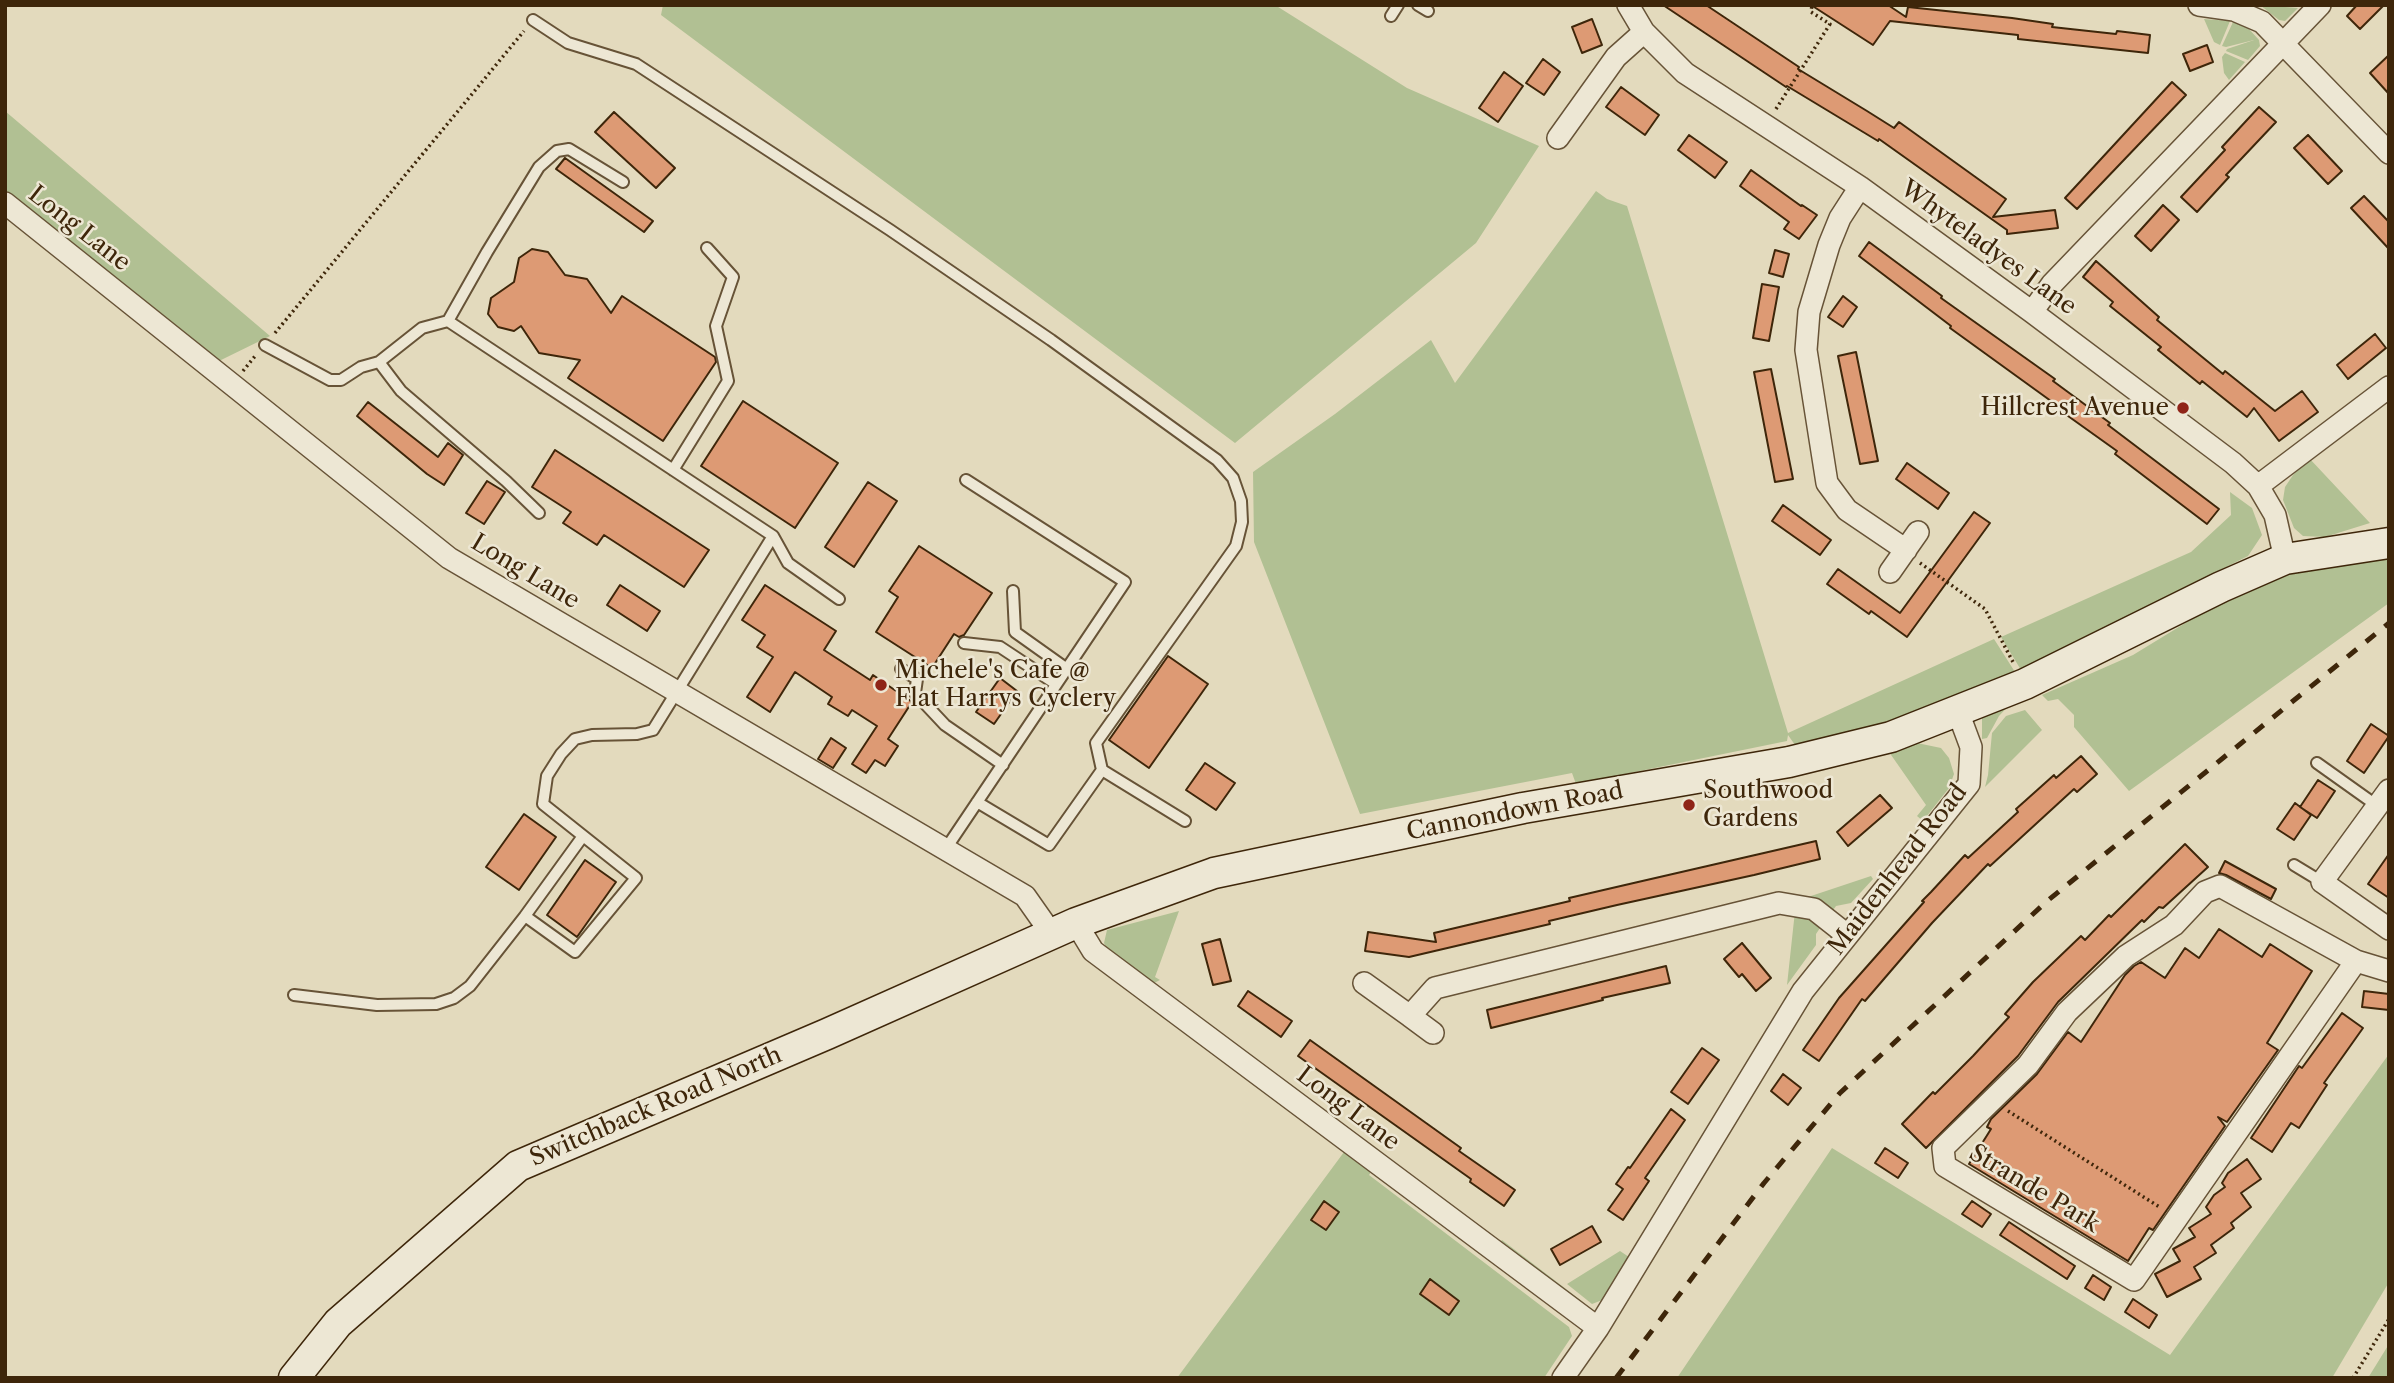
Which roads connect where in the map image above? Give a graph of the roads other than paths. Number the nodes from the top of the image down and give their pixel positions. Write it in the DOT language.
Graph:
graph roads {
  1 [pos="1398,5"];
  2 [pos="1628,5"];
  3 [pos="2199,5"];
  4 [pos="2320,5"];
  5 [pos="1391,16"];
  6 [pos="533,20"];
  7 [pos="1644,32"];
  8 [pos="2283,42"];
  9 [pos="1558,138"];
  10 [pos="2389,153"];
  11 [pos="623,183"];
  12 [pos="1860,187"];
  13 [pos="5,203"];
  14 [pos="707,247"];
  15 [pos="2032,312"];
  16 [pos="448,321"];
  17 [pos="265,345"];
  18 [pos="379,362"];
  19 [pos="2389,387"];
  20 [pos="673,470"];
  21 [pos="966,480"];
  22 [pos="2258,486"];
  23 [pos="539,513"];
  24 [pos="1918,532"];
  25 [pos="773,536"];
  26 [pos="2389,543"];
  27 [pos="1906,550"];
  28 [pos="2285,559"];
  29 [pos="1890,572"];
  30 [pos="1013,591"];
  31 [pos="839,599"];
  32 [pos="964,643"];
  33 [pos="1067,668"];
  34 [pos="901,669"];
  35 [pos="1056,684"];
  36 [pos="678,692"];
  37 [pos="1958,712"];
  38 [pos="2317,763"];
  39 [pos="1003,765"];
  40 [pos="1102,770"];
  41 [pos="2382,797"];
  42 [pos="977,802"];
  43 [pos="1185,821"];
  44 [pos="583,836"];
  45 [pos="945,850"];
  46 [pos="2294,865"];
  47 [pos="2322,882"];
  48 [pos="525,916"];
  49 [pos="1064,928"];
  50 [pos="2389,929"];
  51 [pos="1847,934"];
  52 [pos="2356,961"];
  53 [pos="2389,971"];
  54 [pos="1364,983"];
  55 [pos="294,995"];
  56 [pos="1410,1016"];
  57 [pos="1433,1033"];
  58 [pos="1598,1328"];
  59 [pos="294,1378"];
  60 [pos="1563,1378"];
  1 -- 5 [label="lane"];
  2 -- 7 [label="street, Whyteladyes Lane"];
  3 -- 8 [label="street"];
  4 -- 8 [label="street"];
  6 -- 40 [label="lane"];
  7 -- 9 [label="street"];
  7 -- 12 [label="street, Whyteladyes Lane"];
  8 -- 10 [label="street"];
  8 -- 15 [label="street"];
  11 -- 16 [label="lane"];
  12 -- 15 [label="street, Whyteladyes Lane"];
  12 -- 27 [label="street"];
  13 -- 36 [label="street, Long Lane"];
  14 -- 20 [label="lane"];
  15 -- 22 [label="street, Whyteladyes Lane"];
  16 -- 18 [label="lane"];
  16 -- 20 [label="lane"];
  17 -- 18 [label="lane"];
  18 -- 23 [label="lane"];
  19 -- 22 [label="street"];
  20 -- 25 [label="lane"];
  21 -- 33 [label="lane"];
  22 -- 28 [label="street, Whyteladyes Lane"];
  24 -- 27 [label="street"];
  25 -- 31 [label="lane"];
  25 -- 36 [label="lane"];
  26 -- 28 [label="main road"];
  27 -- 29 [label="street"];
  28 -- 37 [label="main road"];
  30 -- 33 [label="lane"];
  32 -- 35 [label="lane"];
  33 -- 35 [label="lane"];
  34 -- 39 [label="lane"];
  35 -- 39 [label="lane"];
  36 -- 44 [label="lane"];
  36 -- 45 [label="street, Long Lane"];
  37 -- 49 [label="main road, Cannondown Road"];
  37 -- 51 [label="street, Maidenhead Road"];
  38 -- 41 [label="lane"];
  39 -- 42 [label="lane"];
  40 -- 42 [label="lane"];
  40 -- 43 [label="lane"];
  41 -- 47 [label="street"];
  42 -- 45 [label="lane"];
  44 -- 48 [label="lane"];
  44 -- 48 [label="lane"];
  45 -- 49 [label="street, Long Lane"];
  46 -- 47 [label="lane"];
  47 -- 50 [label="street"];
  48 -- 55 [label="lane"];
  49 -- 58 [label="street, Long Lane"];
  49 -- 59 [label="main road, Switchback Road North"];
  51 -- 56 [label="street"];
  51 -- 58 [label="street, Maidenhead Road"];
  52 -- 52 [label="street, Strande Park"];
  52 -- 53 [label="street, Strande Park"];
  54 -- 56 [label="street"];
  56 -- 57 [label="street"];
  58 -- 60 [label="street, Maidenhead Road"];
}
